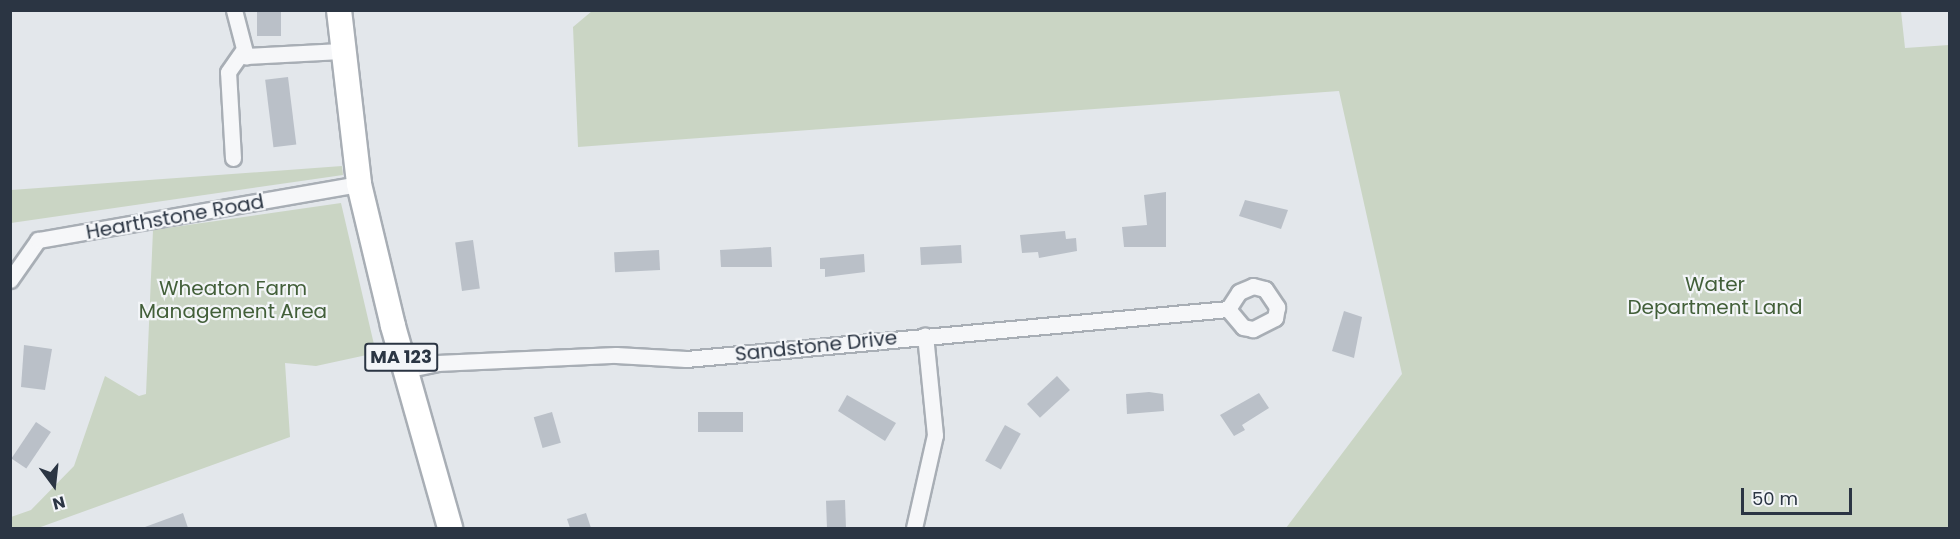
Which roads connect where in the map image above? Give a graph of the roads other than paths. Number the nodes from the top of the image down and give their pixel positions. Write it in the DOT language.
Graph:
graph roads {
  1 [pos="234,10"];
  2 [pos="339,10"];
  3 [pos="341,51"];
  4 [pos="242,52"];
  5 [pos="233,158"];
  6 [pos="359,184"];
  7 [pos="10,280"];
  8 [pos="1228,309"];
  9 [pos="925,335"];
  10 [pos="405,370"];
  11 [pos="450,528"];
  12 [pos="914,528"];
  1 -- 4 [label="street"];
  2 -- 3 [label="highway, MA 123"];
  3 -- 4 [label="street"];
  3 -- 6 [label="highway, MA 123"];
  4 -- 5 [label="street"];
  6 -- 7 [label="street, Hearthstone Road"];
  6 -- 10 [label="highway, MA 123"];
  8 -- 9 [label="street, Sandstone Drive"];
  9 -- 10 [label="street, Sandstone Drive"];
  9 -- 12 [label="street"];
  10 -- 11 [label="highway, MA 123"];
}
